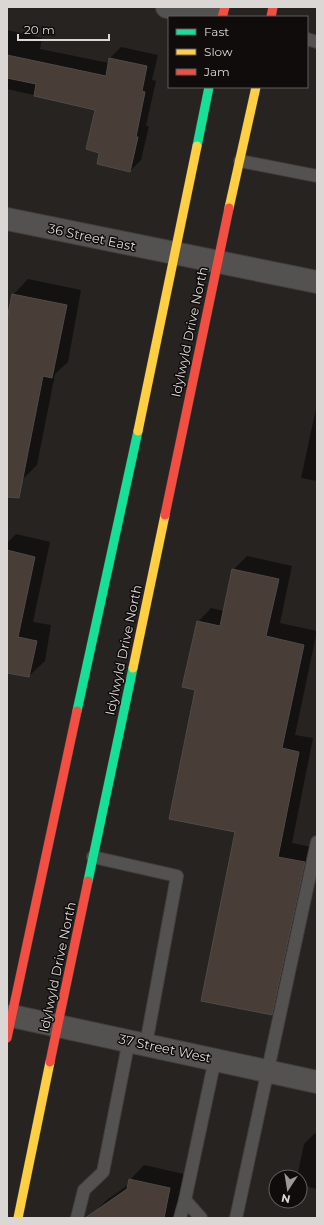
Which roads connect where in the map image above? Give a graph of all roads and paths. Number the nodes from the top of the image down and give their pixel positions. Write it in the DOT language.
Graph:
graph roads {
  1 [pos="167,7"];
  2 [pos="212,16"];
  3 [pos="209,88"];
  4 [pos="256,88"];
  5 [pos="240,161"];
  6 [pos="317,175"];
  7 [pos="7,219"];
  8 [pos="176,255"];
  9 [pos="217,262"];
  10 [pos="317,282"];
  11 [pos="317,842"];
  12 [pos="93,857"];
  13 [pos="12,988"];
  14 [pos="12,1016"];
  15 [pos="58,1025"];
  16 [pos="7,1038"];
  17 [pos="137,1042"];
  18 [pos="215,1059"];
  19 [pos="267,1071"];
  20 [pos="317,1082"];
  21 [pos="185,1200"];
  22 [pos="18,1218"];
  23 [pos="78,1218"];
  24 [pos="180,1218"];
  25 [pos="201,1218"];
  26 [pos="236,1218"];
  1 -- 2 [label="street"];
  3 -- 8 [label="main road"];
  4 -- 5 [label="main road, Idylwyld Drive North"];
  5 -- 6 [label="lane"];
  5 -- 9 [label="main road, Idylwyld Drive North"];
  7 -- 8 [label="street, 36 Street East"];
  8 -- 9 [label="street, 36 Street East"];
  8 -- 13 [label="main road"];
  9 -- 10 [label="street, 36 Street East"];
  9 -- 12 [label="main road, Idylwyld Drive North"];
  11 -- 19 [label="lane"];
  12 -- 15 [label="main road, Idylwyld Drive North"];
  12 -- 17 [label="lane"];
  13 -- 14 [label="main road"];
  14 -- 15 [label="street, 37 Street West"];
  14 -- 16 [label="main road"];
  15 -- 17 [label="street, 37 Street West"];
  15 -- 22 [label="main road, Idylwyld Drive North"];
  17 -- 18 [label="street, 37 Street West"];
  17 -- 23 [label="lane"];
  18 -- 19 [label="street, 37 Street West"];
  18 -- 21 [label="lane"];
  19 -- 20 [label="street, 37 Street West"];
  19 -- 26 [label="lane"];
  21 -- 24 [label="lane"];
  21 -- 25 [label="lane"];
}
